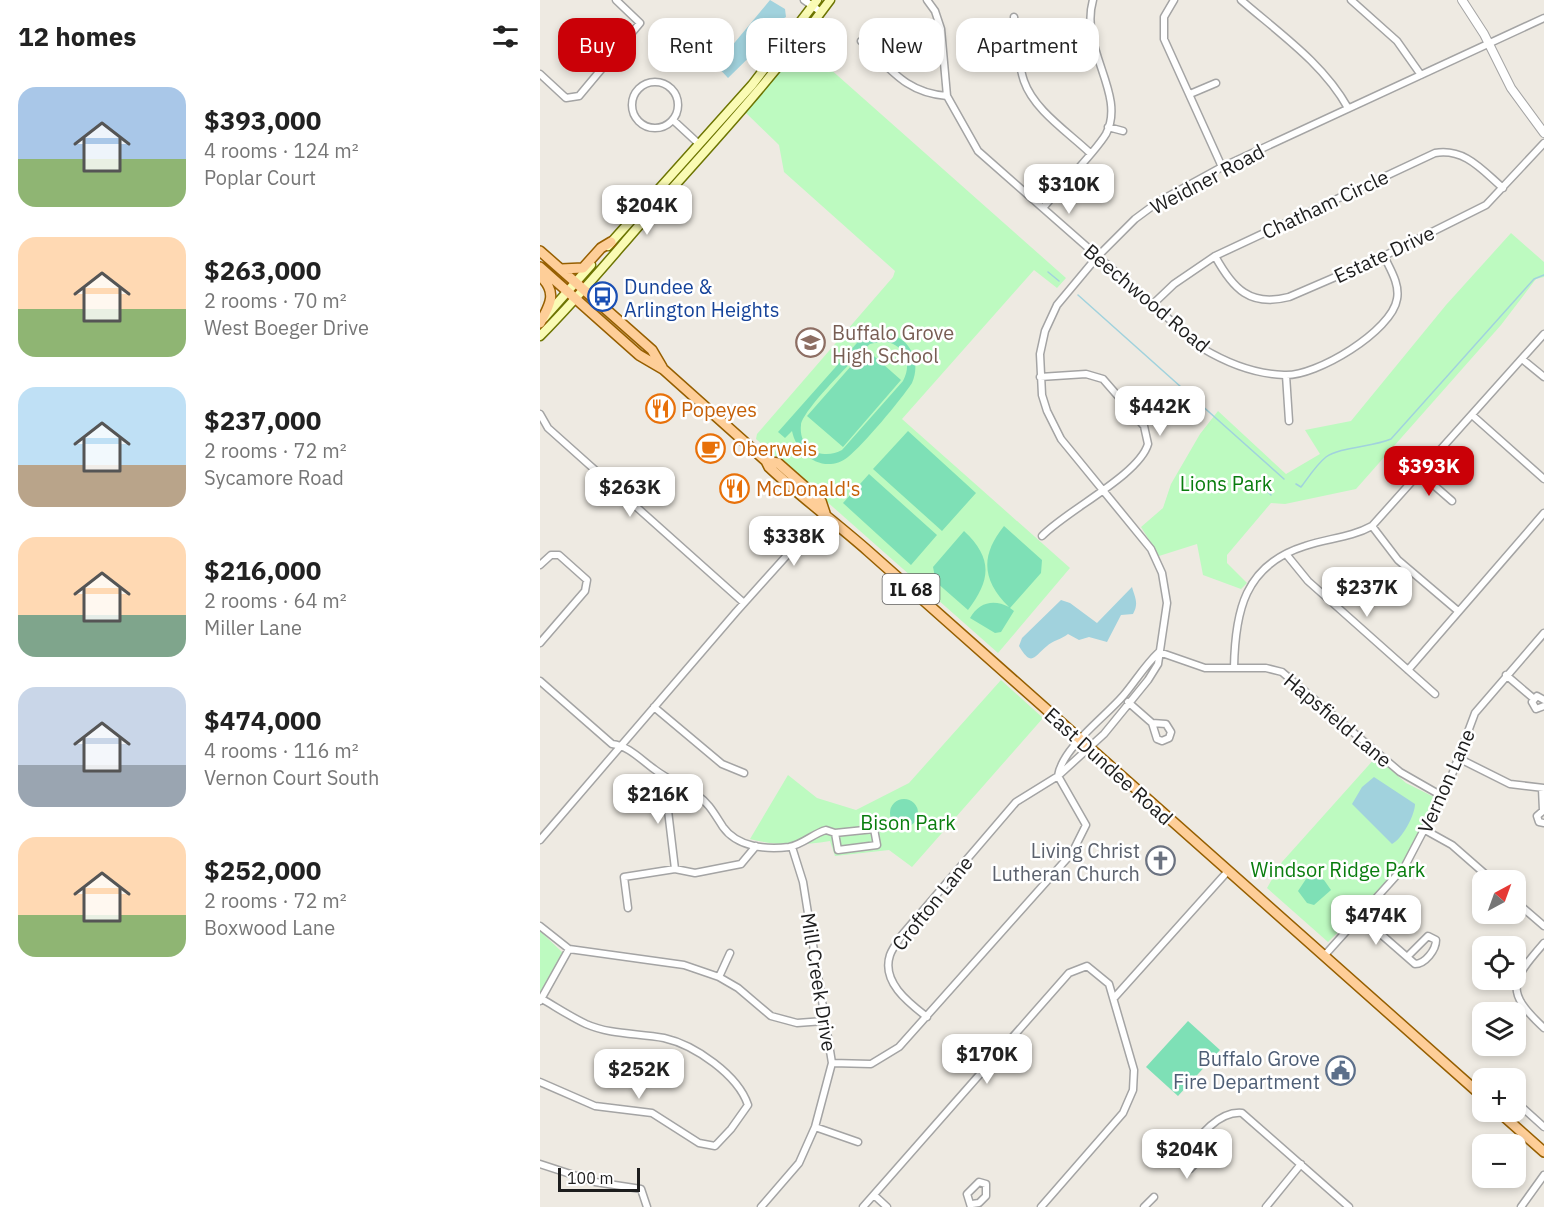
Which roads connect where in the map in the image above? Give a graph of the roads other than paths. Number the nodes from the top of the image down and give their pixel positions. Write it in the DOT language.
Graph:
graph roads {
  1 [pos="616,0"];
  2 [pos="804,0"];
  3 [pos="830,0"];
  4 [pos="927,0"];
  5 [pos="1093,0"];
  6 [pos="1174,0"];
  7 [pos="1241,0"];
  8 [pos="1351,0"];
  9 [pos="1462,0"];
  10 [pos="815,3"];
  11 [pos="821,12"];
  12 [pos="1014,17"];
  13 [pos="1544,18"];
  14 [pos="1489,45"];
  15 [pos="894,72"];
  16 [pos="540,74"];
  17 [pos="1421,75"];
  18 [pos="1216,83"];
  19 [pos="1190,94"];
  20 [pos="947,96"];
  21 [pos="1348,108"];
  22 [pos="673,120"];
  23 [pos="1108,127"];
  24 [pos="1123,131"];
  25 [pos="1544,133"];
  26 [pos="1544,143"];
  27 [pos="699,144"];
  28 [pos="1090,153"];
  29 [pos="1222,167"];
  30 [pos="1503,188"];
  31 [pos="1043,208"];
  32 [pos="611,242"];
  33 [pos="540,251"];
  34 [pos="1215,256"];
  35 [pos="1384,256"];
  36 [pos="1097,257"];
  37 [pos="540,267"];
  38 [pos="561,269"];
  39 [pos="540,276"];
  40 [pos="577,281"];
  41 [pos="585,289"];
  42 [pos="568,291"];
  43 [pos="576,299"];
  44 [pos="1153,304"];
  45 [pos="540,323"];
  46 [pos="1544,334"];
  47 [pos="540,336"];
  48 [pos="1522,359"];
  49 [pos="663,369"];
  50 [pos="1286,375"];
  51 [pos="1040,377"];
  52 [pos="1544,377"];
  53 [pos="540,414"];
  54 [pos="1472,415"];
  55 [pos="1289,421"];
  56 [pos="1421,474"];
  57 [pos="1544,478"];
  58 [pos="1104,489"];
  59 [pos="1452,501"];
  60 [pos="825,513"];
  61 [pos="1544,513"];
  62 [pos="833,520"];
  63 [pos="1372,526"];
  64 [pos="1042,536"];
  65 [pos="803,538"];
  66 [pos="1286,554"];
  67 [pos="540,566"];
  68 [pos="744,603"];
  69 [pos="1458,611"];
  70 [pos="1544,633"];
  71 [pos="540,643"];
  72 [pos="1159,652"];
  73 [pos="1234,668"];
  74 [pos="1408,670"];
  75 [pos="1506,675"];
  76 [pos="540,681"];
  77 [pos="1435,694"];
  78 [pos="1122,697"];
  79 [pos="1533,698"];
  80 [pos="1544,700"];
  81 [pos="1130,704"];
  82 [pos="1544,706"];
  83 [pos="654,707"];
  84 [pos="1152,723"];
  85 [pos="1084,743"];
  86 [pos="621,745"];
  87 [pos="1460,759"];
  88 [pos="744,773"];
  89 [pos="1058,776"];
  90 [pos="664,777"];
  91 [pos="1543,788"];
  92 [pos="1442,796"];
  93 [pos="1543,810"];
  94 [pos="1544,823"];
  95 [pos="1425,830"];
  96 [pos="835,833"];
  97 [pos="540,840"];
  98 [pos="756,846"];
  99 [pos="792,847"];
  100 [pos="675,869"];
  101 [pos="1481,870"];
  102 [pos="1227,872"];
  103 [pos="628,908"];
  104 [pos="1526,910"];
  105 [pos="1360,916"];
  106 [pos="540,926"];
  107 [pos="1544,926"];
  108 [pos="1544,942"];
  109 [pos="569,949"];
  110 [pos="730,953"];
  111 [pos="1324,956"];
  112 [pos="1407,957"];
  113 [pos="719,977"];
  114 [pos="1114,998"];
  115 [pos="541,1000"];
  116 [pos="927,1017"];
  117 [pos="824,1021"];
  118 [pos="1544,1028"];
  119 [pos="832,1063"];
  120 [pos="540,1082"];
  121 [pos="1472,1087"];
  122 [pos="1526,1111"];
  123 [pos="1510,1122"];
  124 [pos="815,1127"];
  125 [pos="1544,1127"];
  126 [pos="858,1142"];
  127 [pos="1544,1152"];
  128 [pos="1191,1155"];
  129 [pos="540,1164"];
  130 [pos="1302,1164"];
  131 [pos="1544,1175"];
  132 [pos="874,1195"];
  133 [pos="1154,1197"];
  134 [pos="647,1207"];
  135 [pos="761,1207"];
  136 [pos="863,1207"];
  137 [pos="887,1207"];
  138 [pos="1041,1207"];
  139 [pos="1144,1207"];
  140 [pos="1266,1207"];
  141 [pos="1349,1207"];
  142 [pos="1521,1207"];
  1 -- 16 [label="street"];
  2 -- 10 [label="street"];
  3 -- 11 [label="main road"];
  4 -- 20 [label="street, Beechwood Road"];
  5 -- 23 [label="street"];
  6 -- 19 [label="street"];
  7 -- 21 [label="street"];
  8 -- 17 [label="street"];
  9 -- 14 [label="street"];
  10 -- 11 [label="street"];
  10 -- 27 [label="main road"];
  11 -- 41 [label="main road"];
  12 -- 28 [label="street"];
  13 -- 14 [label="street, Weidner Road"];
  14 -- 17 [label="street, Weidner Road"];
  14 -- 25 [label="street"];
  15 -- 20 [label="street"];
  17 -- 21 [label="street, Weidner Road"];
  18 -- 19 [label="street"];
  19 -- 29 [label="street"];
  20 -- 31 [label="street, Beechwood Road"];
  21 -- 29 [label="street, Weidner Road"];
  22 -- 22 [label="street"];
  22 -- 27 [label="street"];
  23 -- 24 [label="street"];
  23 -- 28 [label="street"];
  26 -- 30 [label="street, Estate Drive"];
  27 -- 32 [label="main road"];
  28 -- 31 [label="street"];
  29 -- 36 [label="street, Weidner Road"];
  30 -- 34 [label="street, Chatham Circle"];
  30 -- 35 [label="street, Estate Drive"];
  31 -- 36 [label="street, Beechwood Road"];
  32 -- 38 [label="main road"];
  32 -- 40 [label="main road"];
  33 -- 38 [label="main road, IL 68"];
  34 -- 35 [label="street, Estate Drive"];
  34 -- 44 [label="street, Chatham Circle"];
  35 -- 50 [label="street, Beechwood Road"];
  36 -- 44 [label="street, Beechwood Road"];
  36 -- 51 [label="street, Weidner Road"];
  37 -- 42 [label="main road, IL 68"];
  38 -- 40 [label="main road, IL 68"];
  39 -- 45 [label="main road"];
  40 -- 41 [label="main road, East Dundee Road / IL 68"];
  40 -- 42 [label="main road"];
  41 -- 43 [label="main road"];
  41 -- 49 [label="main road, East Dundee Road / IL 68"];
  42 -- 43 [label="main road, East Dundee Road / IL 68"];
  42 -- 45 [label="main road"];
  43 -- 47 [label="main road"];
  43 -- 49 [label="main road, East Dundee Road / IL 68"];
  44 -- 50 [label="street, Beechwood Road"];
  46 -- 48 [label="street"];
  48 -- 52 [label="street"];
  48 -- 54 [label="street"];
  49 -- 60 [label="main road, East Dundee Road / IL 68"];
  50 -- 55 [label="street"];
  51 -- 58 [label="street, Weidner Road"];
  51 -- 58 [label="street"];
  53 -- 68 [label="street"];
  54 -- 56 [label="street"];
  54 -- 57 [label="street"];
  56 -- 59 [label="street"];
  56 -- 63 [label="street"];
  58 -- 64 [label="street"];
  58 -- 72 [label="street, Weidner Road"];
  60 -- 62 [label="main road, East Dundee Road / IL 68"];
  60 -- 65 [label="street"];
  61 -- 69 [label="street"];
  62 -- 65 [label="street"];
  62 -- 85 [label="main road, East Dundee Road / IL 68"];
  63 -- 66 [label="street"];
  63 -- 69 [label="street"];
  65 -- 68 [label="street"];
  66 -- 73 [label="street"];
  66 -- 74 [label="street"];
  67 -- 71 [label="street"];
  68 -- 83 [label="street"];
  69 -- 74 [label="street"];
  70 -- 75 [label="street, Vernon Lane"];
  72 -- 73 [label="street, Hapsfield Lane"];
  72 -- 78 [label="street, Weidner Road"];
  72 -- 81 [label="street, Weidner Road"];
  73 -- 92 [label="street, Hapsfield Lane"];
  74 -- 77 [label="street"];
  75 -- 79 [label="street"];
  75 -- 87 [label="street, Vernon Lane"];
  76 -- 86 [label="street"];
  78 -- 81 [label="street"];
  78 -- 85 [label="street, Weidner Road"];
  79 -- 80 [label="street"];
  79 -- 82 [label="street"];
  81 -- 84 [label="street"];
  81 -- 85 [label="street, Weidner Road"];
  83 -- 86 [label="street"];
  83 -- 88 [label="street"];
  85 -- 89 [label="street, Crofton Lane"];
  85 -- 89 [label="street, Crofton Lane"];
  85 -- 102 [label="main road, East Dundee Road / IL 68"];
  86 -- 90 [label="street"];
  86 -- 97 [label="street"];
  87 -- 91 [label="street"];
  87 -- 92 [label="street, Vernon Lane"];
  89 -- 116 [label="street"];
  89 -- 116 [label="street, Crofton Lane"];
  90 -- 98 [label="street"];
  90 -- 100 [label="street"];
  91 -- 93 [label="street"];
  92 -- 95 [label="street, Vernon Lane"];
  93 -- 94 [label="street"];
  95 -- 101 [label="street"];
  95 -- 105 [label="street, Vernon Lane"];
  96 -- 96 [label="street"];
  96 -- 99 [label="street"];
  98 -- 99 [label="street"];
  98 -- 100 [label="street"];
  99 -- 117 [label="street, Mill Creek Drive"];
  100 -- 103 [label="street"];
  102 -- 111 [label="main road, East Dundee Road / IL 68"];
  102 -- 114 [label="street"];
  104 -- 107 [label="street"];
  105 -- 111 [label="street, Vernon Lane"];
  105 -- 112 [label="street"];
  106 -- 109 [label="street"];
  108 -- 118 [label="street"];
  109 -- 113 [label="street"];
  109 -- 115 [label="street"];
  110 -- 113 [label="street"];
  111 -- 121 [label="main road, East Dundee Road / IL 68"];
  112 -- 112 [label="street"];
  113 -- 117 [label="street"];
  114 -- 132 [label="street"];
  114 -- 138 [label="street"];
  115 -- 120 [label="street"];
  116 -- 119 [label="street"];
  117 -- 119 [label="street, Mill Creek Drive"];
  119 -- 124 [label="street, Mill Creek Drive"];
  122 -- 125 [label="street"];
  123 -- 127 [label="main road"];
  124 -- 126 [label="street"];
  124 -- 135 [label="street, Mill Creek Drive"];
  128 -- 130 [label="street"];
  129 -- 134 [label="street"];
  130 -- 140 [label="street"];
  130 -- 141 [label="street"];
  131 -- 142 [label="street"];
  132 -- 136 [label="street"];
  132 -- 137 [label="street"];
  133 -- 139 [label="street"];
}
